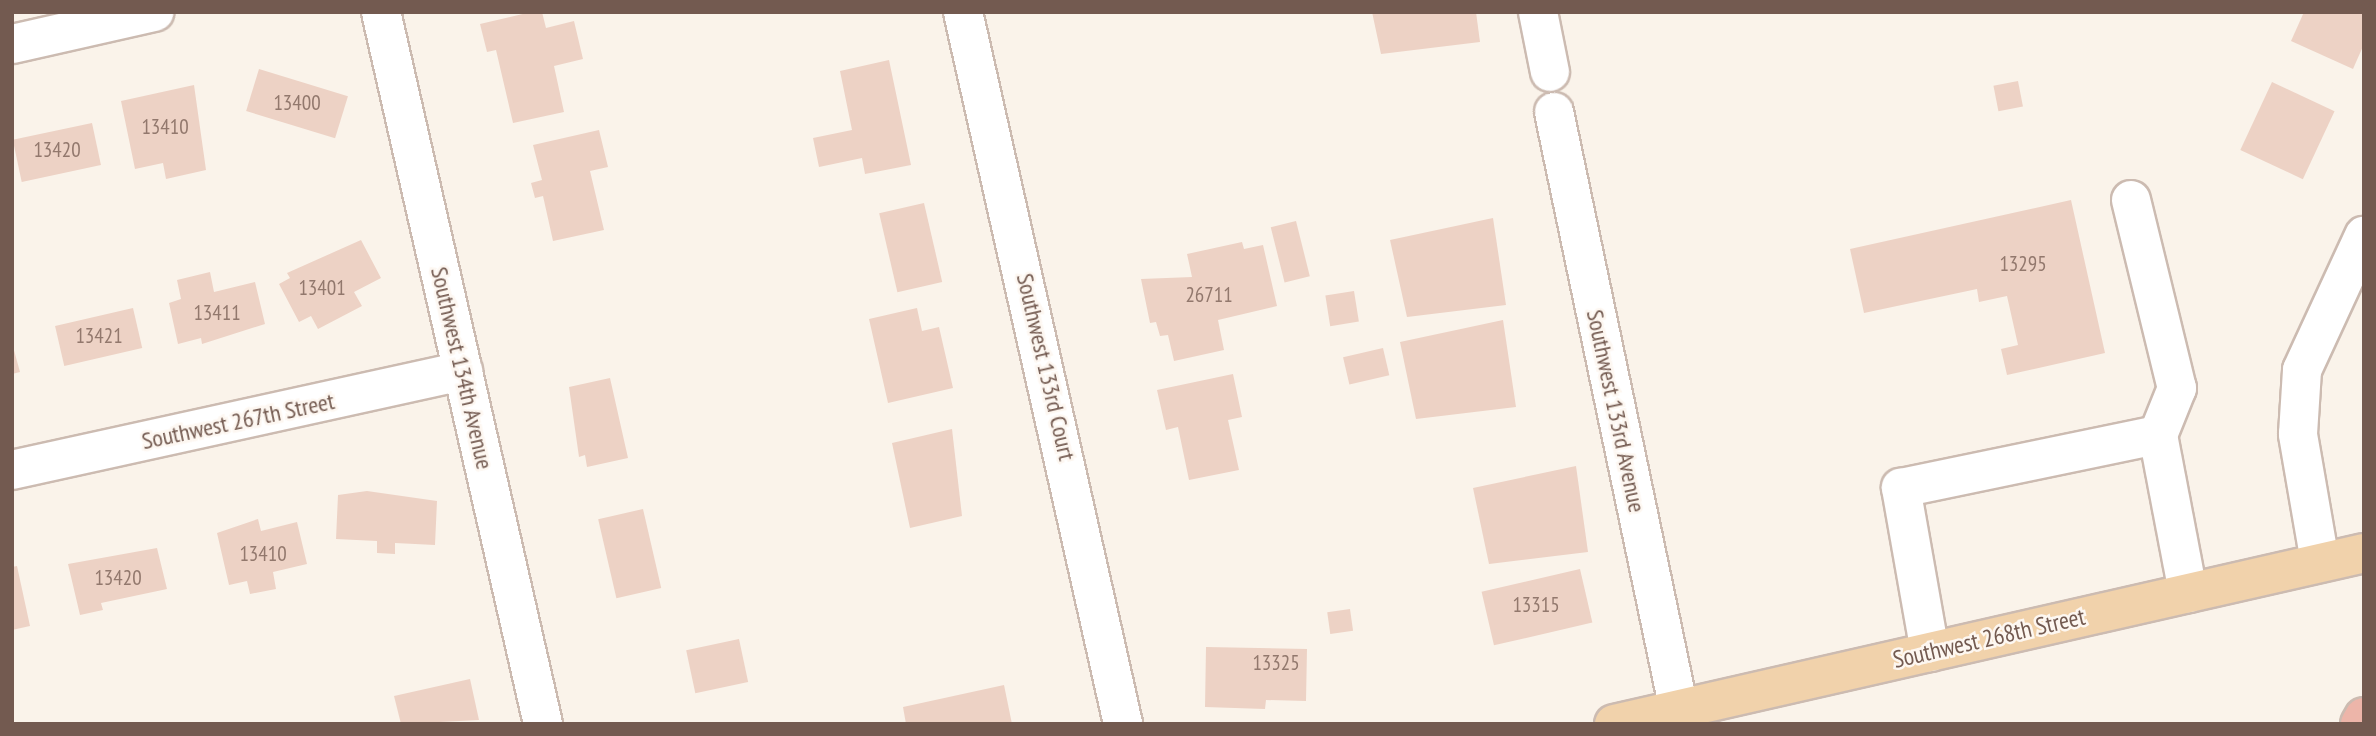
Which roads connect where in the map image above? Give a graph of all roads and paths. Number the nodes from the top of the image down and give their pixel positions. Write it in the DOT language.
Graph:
graph roads {
  1 [pos="154,12"];
  2 [pos="381,12"];
  3 [pos="963,12"];
  4 [pos="1538,12"];
  5 [pos="12,44"];
  6 [pos="1550,72"];
  7 [pos="1554,112"];
  8 [pos="2131,200"];
  9 [pos="2364,236"];
  10 [pos="463,371"];
  11 [pos="2158,435"];
  12 [pos="12,470"];
  13 [pos="2364,553"];
  14 [pos="2320,562"];
  15 [pos="2188,593"];
  16 [pos="1930,652"];
  17 [pos="1679,710"];
  18 [pos="2364,717"];
  19 [pos="543,724"];
  20 [pos="1123,724"];
  21 [pos="1614,724"];
  22 [pos="2360,724"];
  1 -- 5 [label="street"];
  2 -- 10 [label="street, Southwest 134th Avenue"];
  3 -- 20 [label="street, Southwest 133rd Court"];
  4 -- 6 [label="street"];
  7 -- 17 [label="street, Southwest 133rd Avenue"];
  8 -- 11 [label="street"];
  9 -- 14 [label="street"];
  10 -- 12 [label="street, Southwest 267th Street"];
  10 -- 19 [label="street, Southwest 134th Avenue"];
  11 -- 15 [label="street"];
  11 -- 16 [label="street"];
  13 -- 14 [label="main road, Southwest 268th Street"];
  14 -- 15 [label="main road, Southwest 268th Street"];
  15 -- 16 [label="main road, Southwest 268th Street"];
  16 -- 17 [label="main road, Southwest 268th Street"];
  17 -- 21 [label="main road, Southwest 268th Street"];
  18 -- 22 [label="highway"];
}
